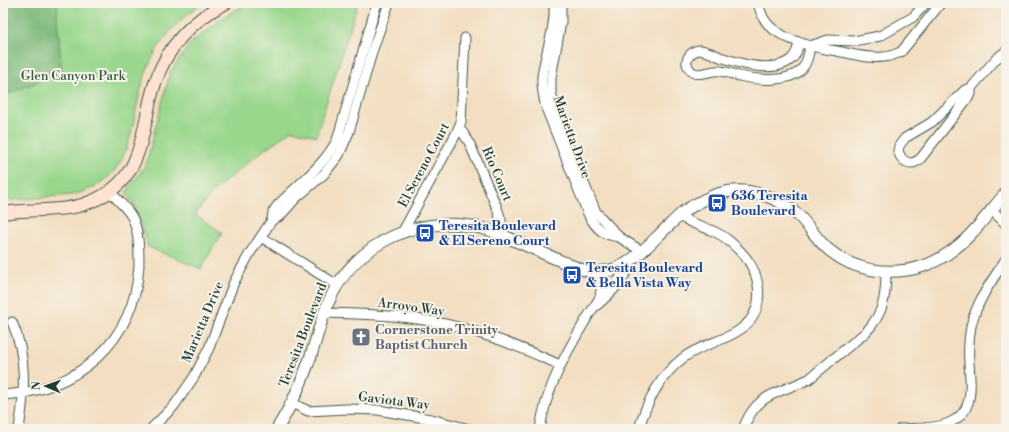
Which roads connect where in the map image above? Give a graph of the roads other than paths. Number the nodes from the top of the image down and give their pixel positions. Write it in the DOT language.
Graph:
graph roads {
  1 [pos="226,3"];
  2 [pos="378,3"];
  3 [pos="388,3"];
  4 [pos="554,3"];
  5 [pos="561,3"];
  6 [pos="758,3"];
  7 [pos="926,3"];
  8 [pos="941,3"];
  9 [pos="464,38"];
  10 [pos="799,42"];
  11 [pos="810,46"];
  12 [pos="1006,51"];
  13 [pos="971,88"];
  14 [pos="459,127"];
  15 [pos="110,192"];
  16 [pos="1006,193"];
  17 [pos="992,209"];
  18 [pos="3,213"];
  19 [pos="679,215"];
  20 [pos="272,220"];
  21 [pos="1006,224"];
  22 [pos="403,231"];
  23 [pos="502,235"];
  24 [pos="261,237"];
  25 [pos="619,237"];
  26 [pos="643,252"];
  27 [pos="1006,259"];
  28 [pos="629,262"];
  29 [pos="600,271"];
  30 [pos="886,271"];
  31 [pos="337,285"];
  32 [pos="597,304"];
  33 [pos="324,313"];
  34 [pos="12,322"];
  35 [pos="560,366"];
  36 [pos="23,393"];
  37 [pos="3,395"];
  38 [pos="292,403"];
  39 [pos="19,429"];
  40 [pos="151,429"];
  41 [pos="277,429"];
  42 [pos="469,429"];
  43 [pos="540,429"];
  44 [pos="638,429"];
  45 [pos="743,429"];
  46 [pos="900,429"];
  1 -- 15 [label="main road"];
  2 -- 20 [label="street, Marietta Drive"];
  3 -- 20 [label="street, Marietta Drive"];
  4 -- 25 [label="street, Marietta Drive"];
  5 -- 25 [label="street, Marietta Drive"];
  6 -- 10 [label="street"];
  7 -- 11 [label="street"];
  8 -- 11 [label="street"];
  9 -- 14 [label="street, El Sereno Court"];
  10 -- 11 [label="street"];
  10 -- 11 [label="street"];
  12 -- 13 [label="street"];
  13 -- 13 [label="street"];
  14 -- 22 [label="street, El Sereno Court"];
  14 -- 23 [label="street, Rio Court"];
  15 -- 18 [label="main road"];
  15 -- 36 [label="street"];
  16 -- 17 [label="street, Teresita Boulevard"];
  17 -- 21 [label="street"];
  17 -- 30 [label="street, Teresita Boulevard"];
  19 -- 26 [label="street, Teresita Boulevard"];
  19 -- 30 [label="street, Teresita Boulevard"];
  19 -- 44 [label="street"];
  20 -- 24 [label="street, Marietta Drive"];
  22 -- 23 [label="street, Teresita Boulevard"];
  22 -- 31 [label="street, Teresita Boulevard"];
  23 -- 29 [label="street, Teresita Boulevard"];
  24 -- 31 [label="street"];
  24 -- 40 [label="street, Marietta Drive"];
  25 -- 26 [label="street, Marietta Drive"];
  26 -- 28 [label="street, Teresita Boulevard"];
  27 -- 46 [label="street"];
  28 -- 29 [label="street, Teresita Boulevard"];
  28 -- 32 [label="street"];
  29 -- 32 [label="street"];
  30 -- 45 [label="street"];
  31 -- 33 [label="street, Teresita Boulevard"];
  32 -- 35 [label="street"];
  33 -- 35 [label="street, Arroyo Way"];
  33 -- 38 [label="street, Teresita Boulevard"];
  34 -- 36 [label="street"];
  35 -- 43 [label="street"];
  36 -- 37 [label="street"];
  36 -- 39 [label="street"];
  38 -- 41 [label="street, Teresita Boulevard"];
  38 -- 42 [label="street, Gaviota Way"];
}
